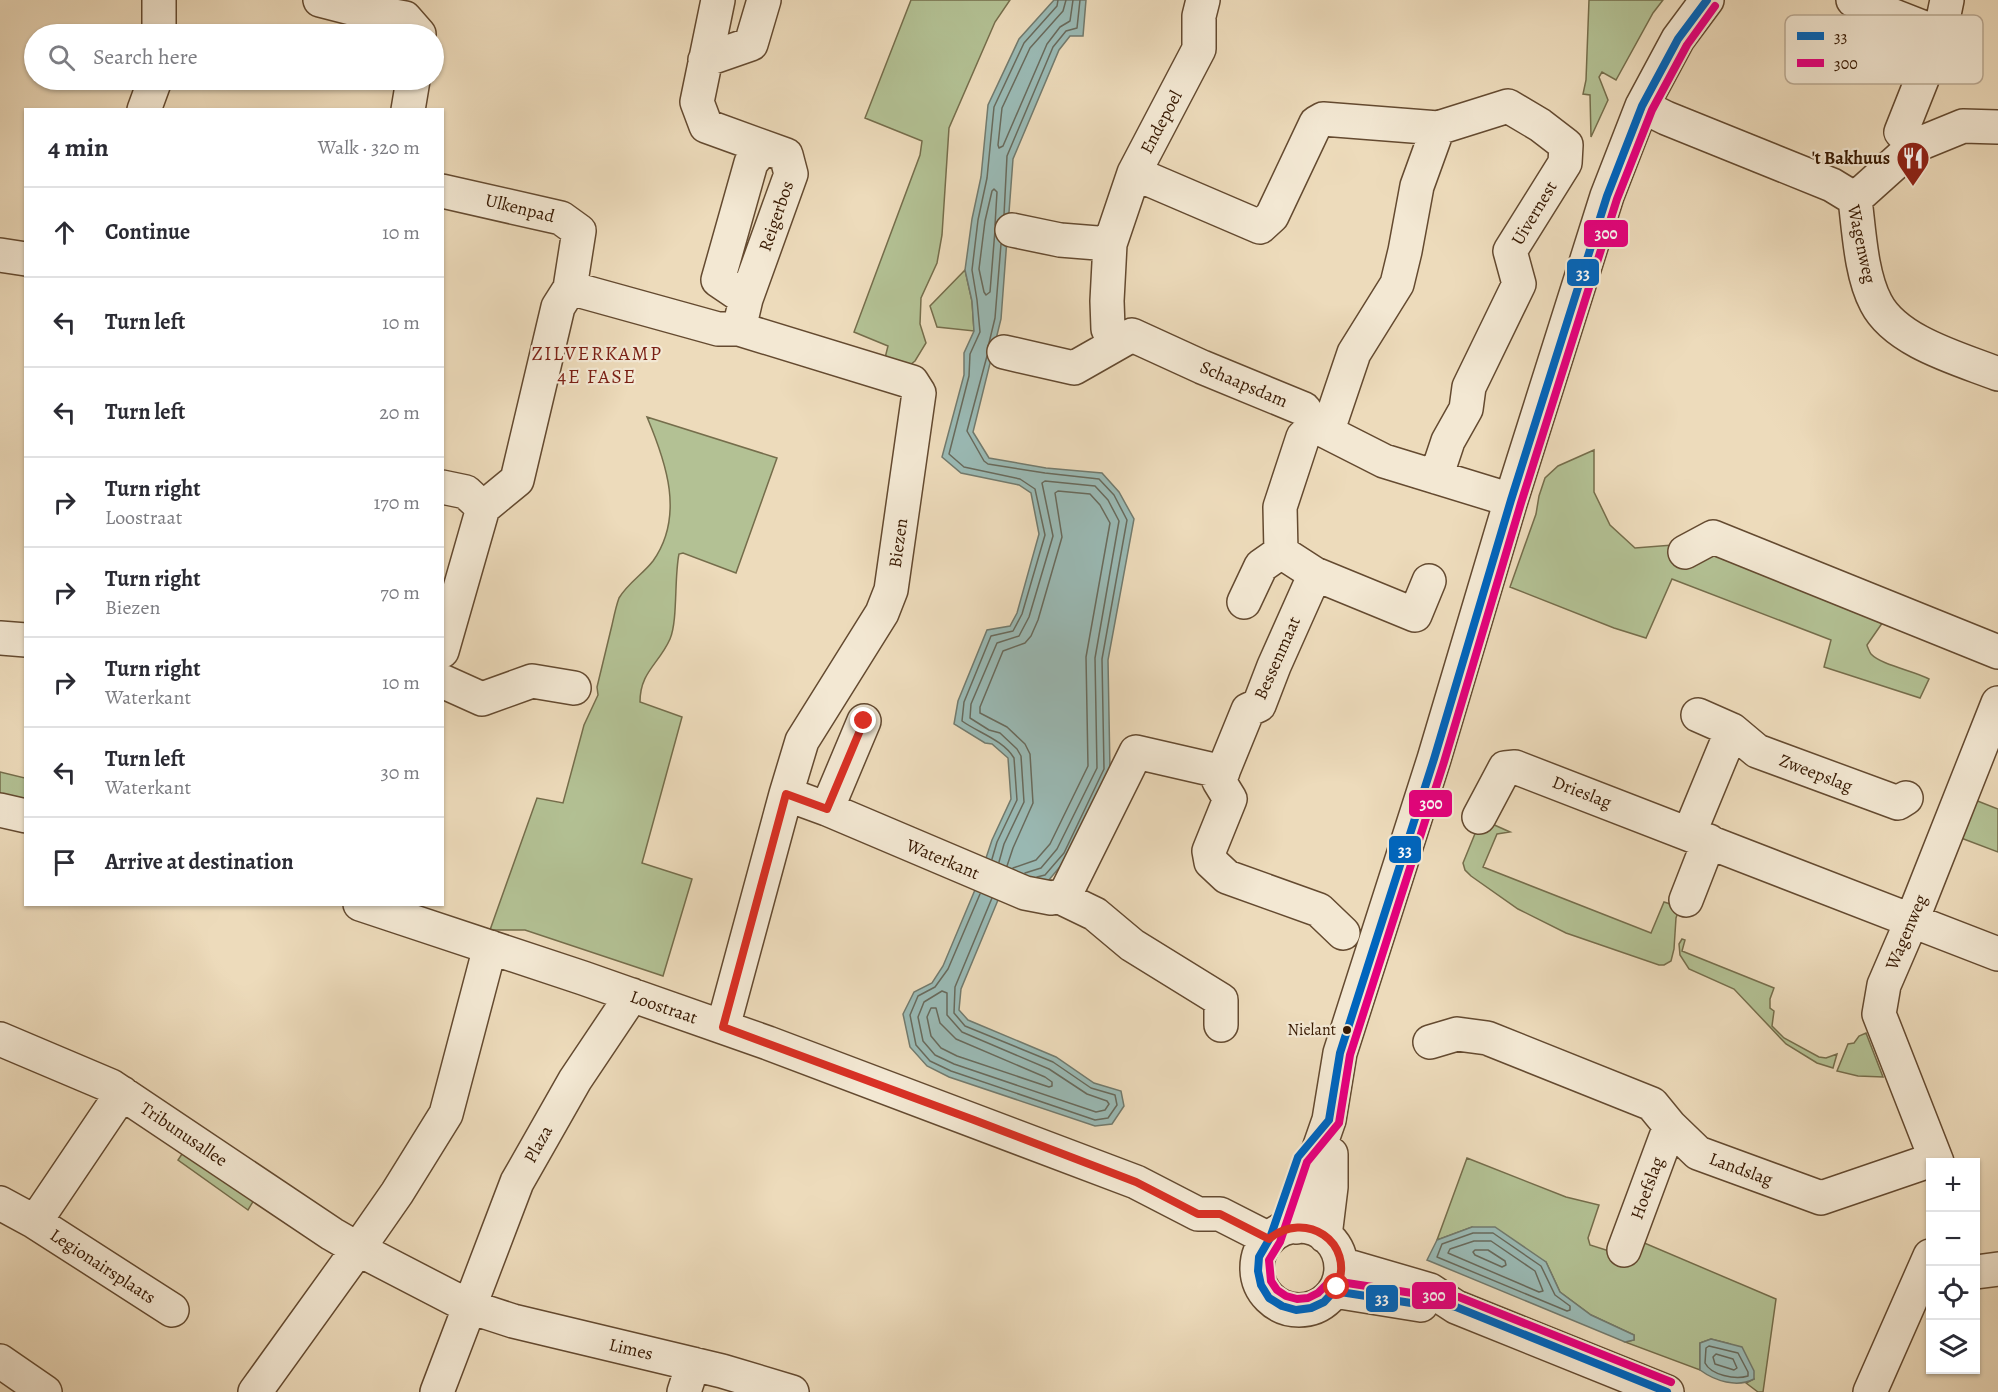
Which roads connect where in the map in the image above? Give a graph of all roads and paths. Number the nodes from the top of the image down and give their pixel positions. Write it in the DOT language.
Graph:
graph roads {
  1 [pos="159,0"];
  2 [pos="320,0"];
  3 [pos="718,0"];
  4 [pos="764,0"];
  5 [pos="1203,0"];
  6 [pos="1707,0"];
  7 [pos="1853,0"];
  8 [pos="1947,0"];
  9 [pos="1891,15"];
  10 [pos="1944,15"];
  11 [pos="411,18"];
  12 [pos="159,24"];
  13 [pos="705,60"];
  14 [pos="1920,84"];
  15 [pos="151,90"];
  16 [pos="411,90"];
  17 [pos="1642,106"];
  18 [pos="145,108"];
  19 [pos="408,108"];
  20 [pos="1998,126"];
  21 [pos="1438,128"];
  22 [pos="1914,146"];
  23 [pos="1134,173"];
  24 [pos="444,191"];
  25 [pos="1855,199"];
  26 [pos="1012,230"];
  27 [pos="1110,244"];
  28 [pos="0,255"];
  29 [pos="24,259"];
  30 [pos="570,288"];
  31 [pos="743,314"];
  32 [pos="1116,344"];
  33 [pos="1004,352"];
  34 [pos="1998,374"];
  35 [pos="1315,426"];
  36 [pos="1436,477"];
  37 [pos="444,487"];
  38 [pos="1511,500"];
  39 [pos="483,508"];
  40 [pos="1281,552"];
  41 [pos="1685,552"];
  42 [pos="1314,574"];
  43 [pos="1429,581"];
  44 [pos="1244,602"];
  45 [pos="0,638"];
  46 [pos="24,640"];
  47 [pos="444,644"];
  48 [pos="1998,652"];
  49 [pos="444,682"];
  50 [pos="574,688"];
  51 [pos="1998,703"];
  52 [pos="1698,715"];
  53 [pos="864,721"];
  54 [pos="1732,730"];
  55 [pos="1223,772"];
  56 [pos="786,794"];
  57 [pos="1906,798"];
  58 [pos="827,809"];
  59 [pos="0,810"];
  60 [pos="24,816"];
  61 [pos="1479,817"];
  62 [pos="1699,837"];
  63 [pos="1062,896"];
  64 [pos="1686,900"];
  65 [pos="366,906"];
  66 [pos="1912,920"];
  67 [pos="1343,933"];
  68 [pos="490,947"];
  69 [pos="1998,954"];
  70 [pos="632,995"];
  71 [pos="1221,1025"];
  72 [pos="723,1027"];
  73 [pos="0,1039"];
  74 [pos="1430,1042"];
  75 [pos="122,1093"];
  76 [pos="1329,1120"];
  77 [pos="1670,1126"];
  78 [pos="1935,1158"];
  79 [pos="1926,1164"];
  80 [pos="0,1203"];
  81 [pos="35,1222"];
  82 [pos="358,1249"];
  83 [pos="1624,1250"];
  84 [pos="1299,1251"];
  85 [pos="1926,1265"];
  86 [pos="1998,1269"];
  87 [pos="1980,1271"];
  88 [pos="471,1307"];
  89 [pos="172,1310"];
  90 [pos="0,1361"];
  91 [pos="688,1378"];
  92 [pos="45,1392"];
  93 [pos="255,1392"];
  94 [pos="437,1392"];
  95 [pos="792,1392"];
  96 [pos="1667,1392"];
  97 [pos="1870,1392"];
  1 -- 12 [label="street"];
  2 -- 11 [label="street"];
  3 -- 13 [label="street, Reigerbos"];
  4 -- 13 [label="street"];
  5 -- 23 [label="street, Endepoel"];
  6 -- 17 [label="street"];
  7 -- 9 [label="street"];
  8 -- 10 [label="street"];
  13 -- 31 [label="street, Reigerbos"];
  14 -- 22 [label="street"];
  15 -- 18 [label="street"];
  16 -- 19 [label="street"];
  17 -- 25 [label="street, Wagenweg"];
  17 -- 38 [label="street"];
  20 -- 22 [label="street"];
  21 -- 23 [label="street, Uivernest"];
  21 -- 35 [label="street"];
  21 -- 36 [label="street, Uivernest"];
  22 -- 25 [label="street"];
  23 -- 27 [label="street, Endepoel"];
  24 -- 30 [label="street, Ulkenpad"];
  25 -- 34 [label="street, Wagenweg"];
  26 -- 27 [label="street"];
  27 -- 32 [label="street, Endepoel"];
  28 -- 29 [label="street"];
  30 -- 31 [label="street, Biezen"];
  30 -- 39 [label="street, Ulkenpad"];
  31 -- 56 [label="street, Biezen"];
  32 -- 33 [label="street, Schaapsdam"];
  32 -- 35 [label="street, Schaapsdam"];
  35 -- 36 [label="street, Schaapsdam"];
  35 -- 40 [label="street"];
  36 -- 38 [label="street, Schaapsdam"];
  37 -- 39 [label="street"];
  38 -- 76 [label="street"];
  39 -- 47 [label="street"];
  40 -- 42 [label="street"];
  40 -- 44 [label="street"];
  41 -- 48 [label="street"];
  42 -- 43 [label="street"];
  42 -- 55 [label="street, Bessenmaat"];
  45 -- 46 [label="street"];
  49 -- 50 [label="street"];
  51 -- 66 [label="street, Wagenweg"];
  52 -- 54 [label="street, Zweepslag"];
  53 -- 58 [label="street"];
  54 -- 57 [label="street, Zweepslag"];
  54 -- 62 [label="street"];
  55 -- 63 [label="street"];
  55 -- 67 [label="street"];
  56 -- 58 [label="street, Waterkant"];
  56 -- 72 [label="street, Biezen"];
  58 -- 63 [label="street, Waterkant"];
  59 -- 60 [label="street"];
  61 -- 62 [label="street, Drieslag"];
  62 -- 64 [label="street"];
  62 -- 66 [label="street, Drieslag"];
  63 -- 71 [label="street, Waterkant"];
  65 -- 68 [label="street, Loostraat"];
  66 -- 69 [label="street, Drieslag"];
  66 -- 78 [label="street, Wagenweg"];
  68 -- 70 [label="street, Loostraat"];
  68 -- 82 [label="street"];
  70 -- 72 [label="street, Loostraat"];
  70 -- 88 [label="street, Plaza"];
  72 -- 84 [label="street, Loostraat"];
  73 -- 75 [label="street, Tribunusallee"];
  74 -- 77 [label="street, Landslag"];
  75 -- 81 [label="street, Legionairsplaats"];
  75 -- 82 [label="street, Tribunusallee"];
  76 -- 84 [label="street"];
  76 -- 84 [label="street"];
  77 -- 79 [label="street, Landslag"];
  77 -- 83 [label="street, Hoefslag"];
  80 -- 81 [label="street, Legionairsplaats"];
  81 -- 89 [label="street, Legionairsplaats"];
  82 -- 88 [label="street"];
  82 -- 93 [label="street"];
  84 -- 96 [label="street, Loostraat"];
  85 -- 97 [label="street"];
  86 -- 87 [label="street"];
  88 -- 91 [label="street, Limes"];
  88 -- 94 [label="street, Plaza"];
  90 -- 92 [label="street"];
  91 -- 95 [label="street, Limes"];
}
